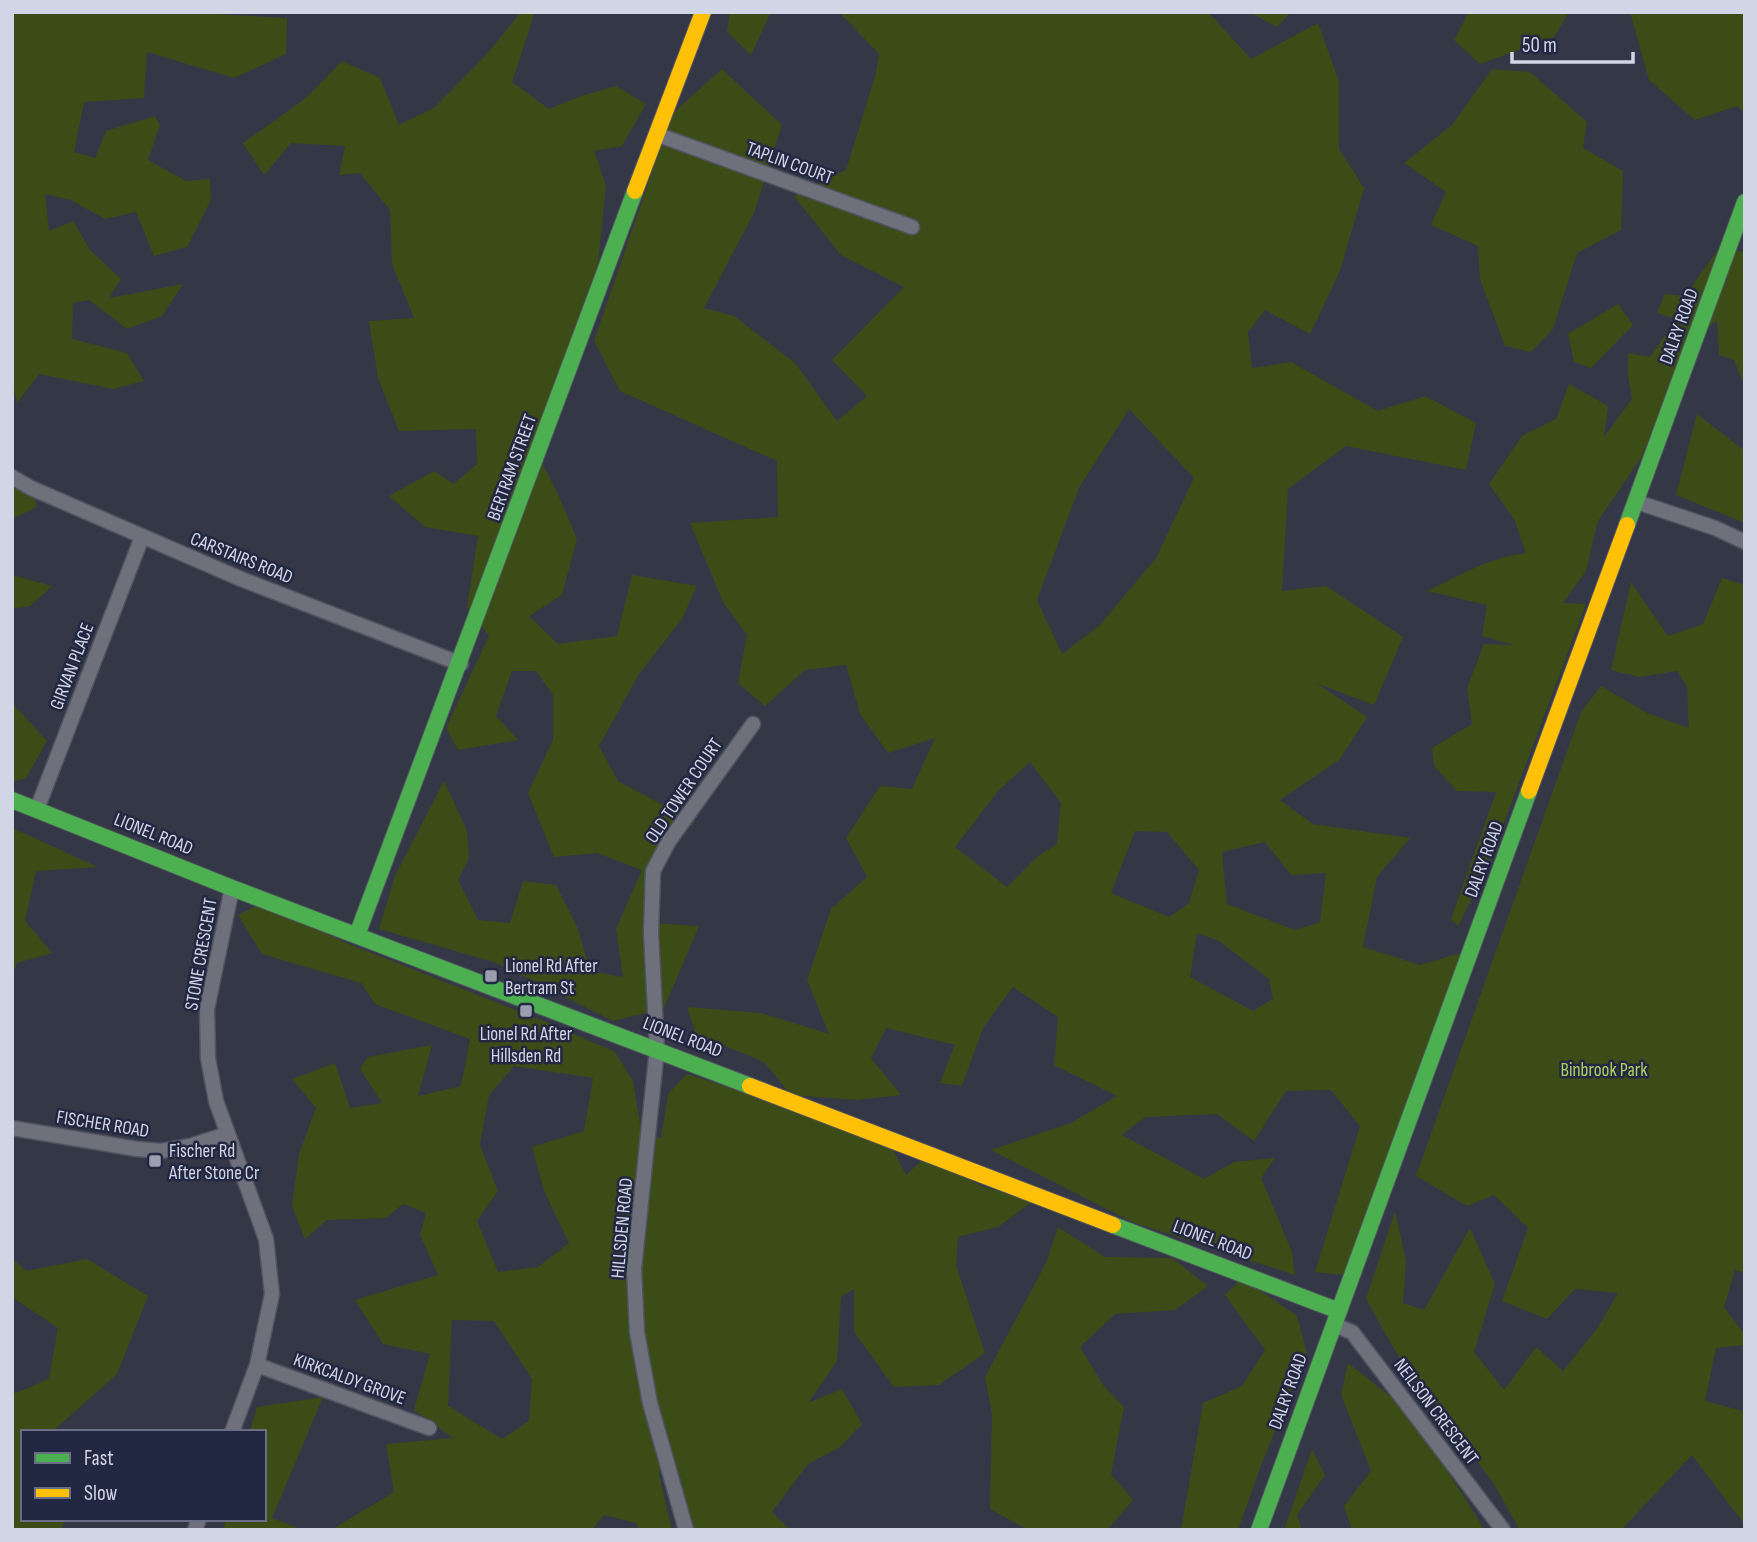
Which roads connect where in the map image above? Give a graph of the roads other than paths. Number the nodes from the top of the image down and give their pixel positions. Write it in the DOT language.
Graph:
graph roads {
  1 [pos="703,12"];
  2 [pos="656,134"];
  3 [pos="1745,202"];
  4 [pos="912,227"];
  5 [pos="12,477"];
  6 [pos="1637,502"];
  7 [pos="142,537"];
  8 [pos="1745,542"];
  9 [pos="461,664"];
  10 [pos="753,724"];
  11 [pos="12,800"];
  12 [pos="37,809"];
  13 [pos="232,888"];
  14 [pos="357,935"];
  15 [pos="657,1049"];
  16 [pos="12,1128"];
  17 [pos="227,1134"];
  18 [pos="1336,1318"];
  19 [pos="257,1365"];
  20 [pos="429,1428"];
  21 [pos="233,1430"];
  22 [pos="686,1530"];
  23 [pos="1259,1530"];
  24 [pos="1503,1530"];
  1 -- 2 [label="street, BERTRAM STREET"];
  2 -- 4 [label="street, TAPLIN COURT"];
  2 -- 9 [label="street, BERTRAM STREET"];
  3 -- 6 [label="street, DALRY ROAD"];
  5 -- 7 [label="street, CARSTAIRS ROAD"];
  6 -- 8 [label="street"];
  6 -- 18 [label="street, DALRY ROAD"];
  7 -- 9 [label="street, CARSTAIRS ROAD"];
  7 -- 12 [label="street, GIRVAN PLACE"];
  9 -- 14 [label="street, BERTRAM STREET"];
  10 -- 15 [label="street, OLD TOWER COURT"];
  11 -- 12 [label="street, LIONEL ROAD"];
  12 -- 13 [label="street, LIONEL ROAD"];
  13 -- 14 [label="street, LIONEL ROAD"];
  13 -- 17 [label="street, STONE CRESCENT"];
  14 -- 15 [label="street, LIONEL ROAD"];
  15 -- 18 [label="street, LIONEL ROAD"];
  15 -- 22 [label="street, HILLSDEN ROAD"];
  16 -- 17 [label="street, FISCHER ROAD"];
  17 -- 19 [label="street, STONE CRESCENT"];
  18 -- 23 [label="street, DALRY ROAD"];
  18 -- 24 [label="street, NEILSON CRESCENT"];
  19 -- 20 [label="street, KIRKCALDY GROVE"];
  19 -- 21 [label="street, STONE CRESCENT"];
}
